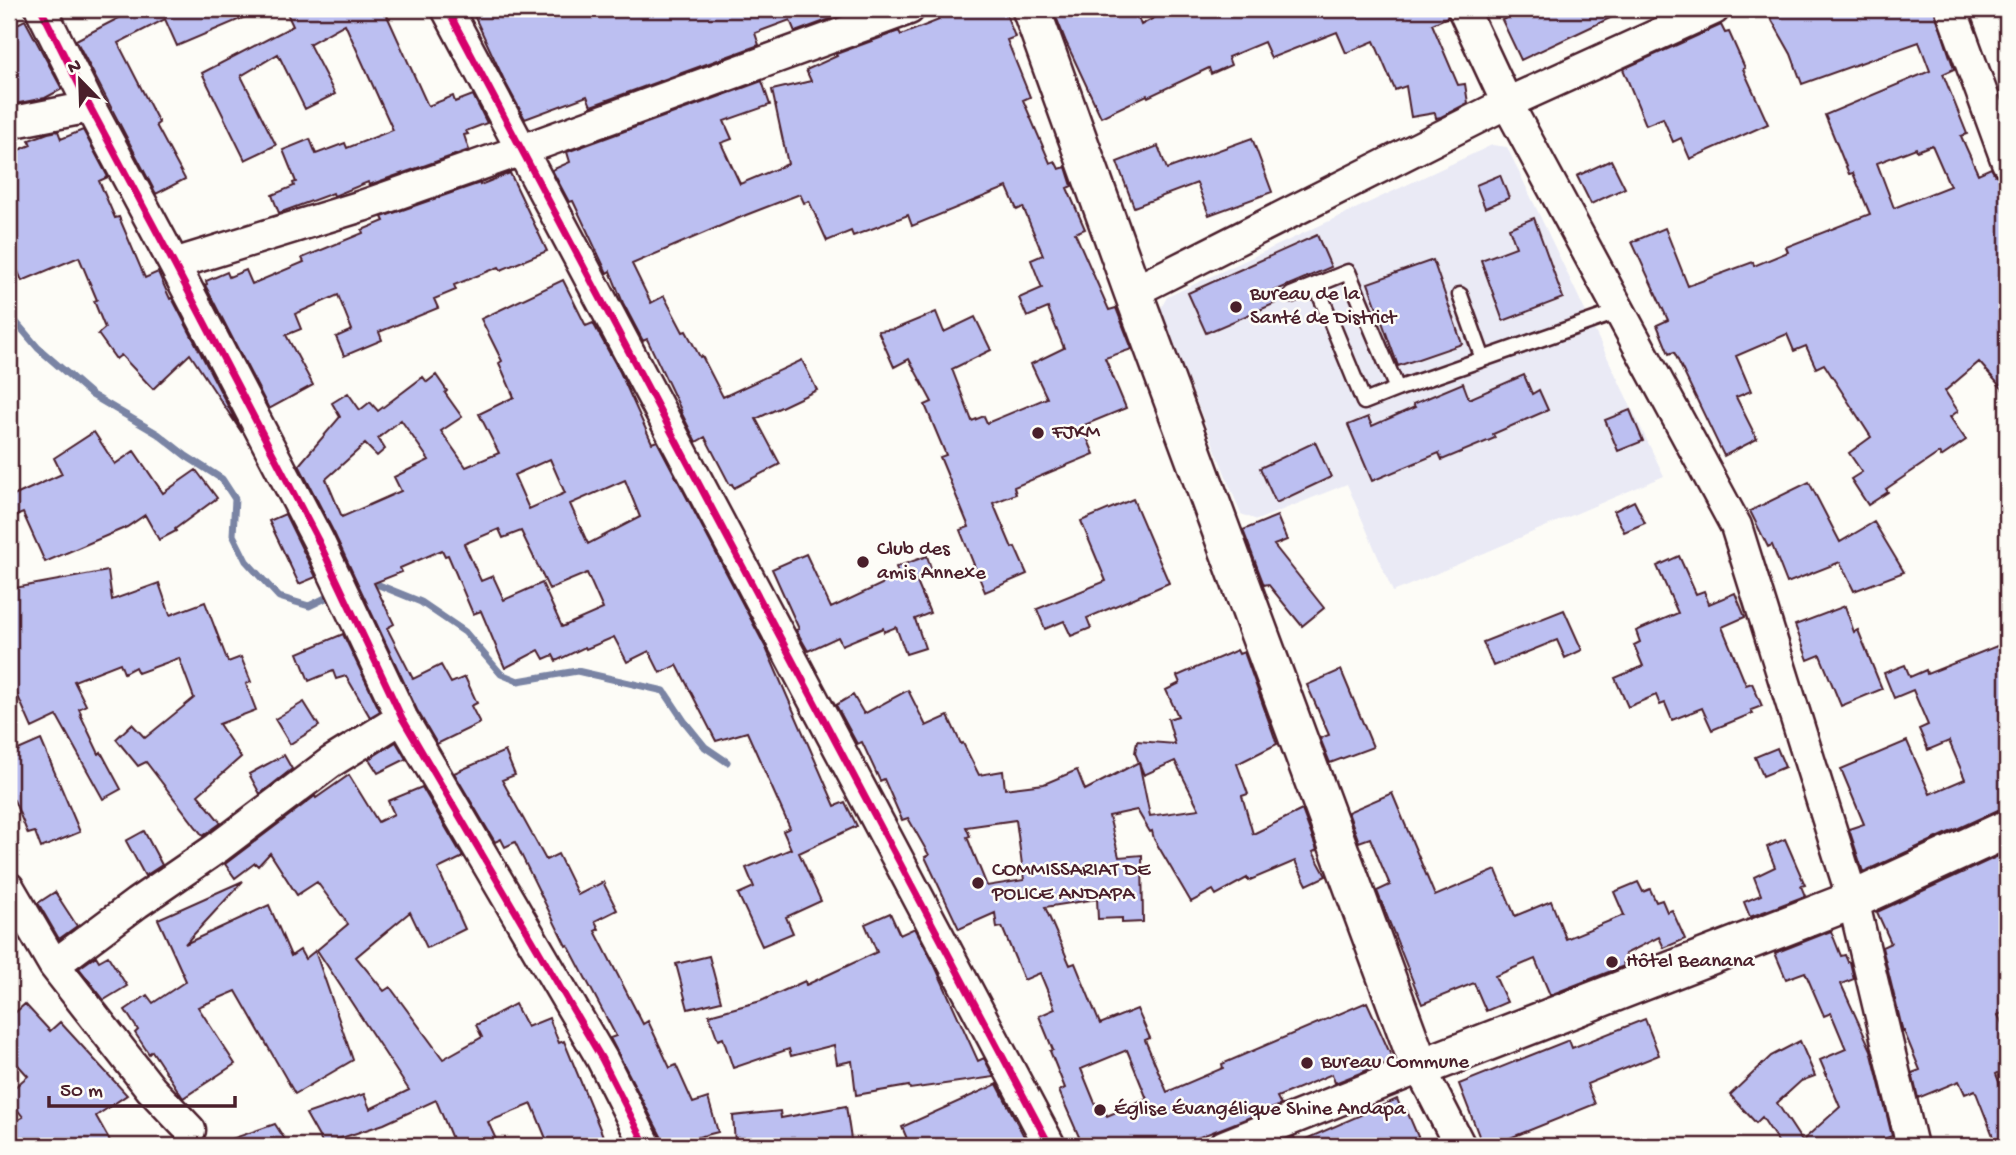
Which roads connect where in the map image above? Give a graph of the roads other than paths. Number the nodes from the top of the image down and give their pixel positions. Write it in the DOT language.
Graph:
graph roads {
  1 [pos="41,9"];
  2 [pos="447,9"];
  3 [pos="909,9"];
  4 [pos="1031,9"];
  5 [pos="1463,9"];
  6 [pos="1714,9"];
  7 [pos="1951,9"];
  8 [pos="1507,103"];
  9 [pos="90,107"];
  10 [pos="9,123"];
  11 [pos="522,150"];
  12 [pos="2007,162"];
  13 [pos="174,264"];
  14 [pos="1316,285"];
  15 [pos="1133,292"];
  16 [pos="1291,295"];
  17 [pos="1460,295"];
  18 [pos="1620,311"];
  19 [pos="1483,359"];
  20 [pos="1397,388"];
  21 [pos="402,718"];
  22 [pos="2007,829"];
  23 [pos="9,888"];
  24 [pos="1853,900"];
  25 [pos="54,965"];
  26 [pos="1420,1068"];
  27 [pos="190,1130"];
  28 [pos="646,1146"];
  29 [pos="1050,1146"];
  30 [pos="1224,1146"];
  31 [pos="1460,1146"];
  32 [pos="1912,1146"];
  1 -- 9 [label="street"];
  2 -- 11 [label="street"];
  3 -- 11 [label="street"];
  4 -- 15 [label="street"];
  5 -- 8 [label="street"];
  6 -- 8 [label="street"];
  7 -- 12 [label="street"];
  8 -- 15 [label="street"];
  8 -- 18 [label="street"];
  9 -- 10 [label="street"];
  9 -- 13 [label="street"];
  11 -- 13 [label="street"];
  11 -- 29 [label="street"];
  13 -- 21 [label="street"];
  14 -- 16 [label="lane"];
  14 -- 20 [label="lane"];
  14 -- 20 [label="lane"];
  15 -- 26 [label="street"];
  17 -- 19 [label="lane"];
  18 -- 19 [label="lane"];
  18 -- 24 [label="street"];
  19 -- 20 [label="lane"];
  21 -- 25 [label="street"];
  21 -- 28 [label="street"];
  22 -- 24 [label="street"];
  23 -- 25 [label="street"];
  24 -- 26 [label="street"];
  24 -- 32 [label="street"];
  25 -- 27 [label="street"];
  26 -- 30 [label="street"];
  26 -- 31 [label="street"];
}
